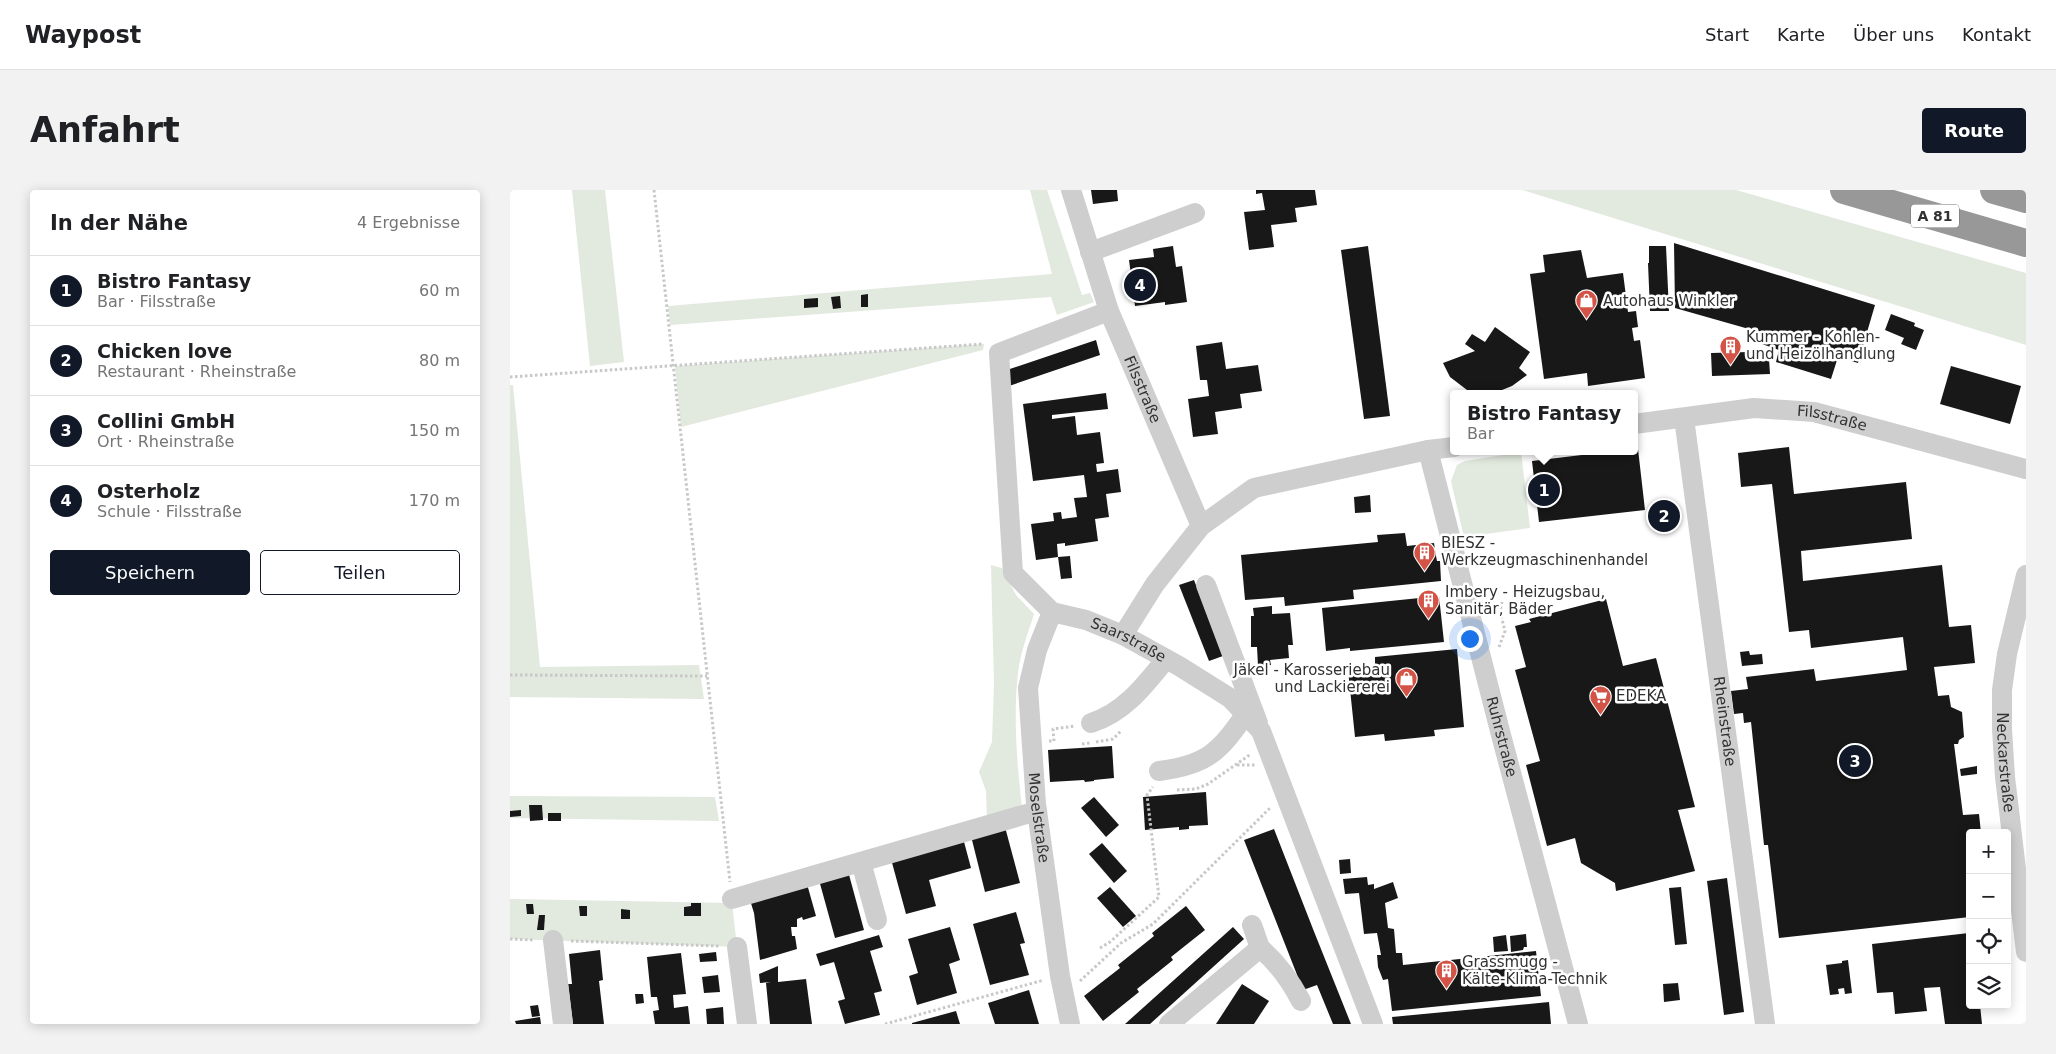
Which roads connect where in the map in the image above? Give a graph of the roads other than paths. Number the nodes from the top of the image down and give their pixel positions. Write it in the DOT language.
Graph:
graph roads {
  1 [pos="1071,190"];
  2 [pos="1844,190"];
  3 [pos="1994,190"];
  4 [pos="2026,199"];
  5 [pos="1195,213"];
  6 [pos="2026,243"];
  7 [pos="1090,252"];
  8 [pos="1109,311"];
  9 [pos="1684,418"];
  10 [pos="1638,424"];
  11 [pos="1450,447"];
  12 [pos="1428,450"];
  13 [pos="2026,470"];
  14 [pos="1201,526"];
  15 [pos="2026,575"];
  16 [pos="1206,585"];
  17 [pos="1052,612"];
  18 [pos="1123,635"];
  19 [pos="1166,659"];
  20 [pos="1245,715"];
  21 [pos="1091,723"];
  22 [pos="1264,738"];
  23 [pos="1159,771"];
  24 [pos="1037,811"];
  25 [pos="861,862"];
  26 [pos="732,899"];
  27 [pos="877,920"];
  28 [pos="1252,925"];
  29 [pos="553,940"];
  30 [pos="737,947"];
  31 [pos="1260,948"];
  32 [pos="2026,952"];
  33 [pos="1301,1001"];
  34 [pos="563,1024"];
  35 [pos="747,1024"];
  36 [pos="1070,1024"];
  37 [pos="1168,1024"];
  38 [pos="1373,1024"];
  39 [pos="1578,1024"];
  40 [pos="1765,1024"];
  1 -- 7 [label="street, Filsstraße"];
  2 -- 6 [label="highway, A 81"];
  3 -- 4 [label="highway"];
  5 -- 7 [label="street"];
  7 -- 8 [label="street, Filsstraße"];
  8 -- 14 [label="street, Filsstraße"];
  8 -- 17 [label="street"];
  9 -- 10 [label="street, Filsstraße"];
  9 -- 13 [label="street, Filsstraße"];
  9 -- 40 [label="street, Rheinstraße"];
  11 -- 12 [label="street"];
  12 -- 14 [label="street"];
  12 -- 39 [label="street, Ruhrstraße"];
  14 -- 18 [label="street"];
  15 -- 32 [label="street, Neckarstraße"];
  16 -- 22 [label="street"];
  17 -- 18 [label="street, Saarstraße"];
  17 -- 24 [label="street, Moselstraße"];
  18 -- 19 [label="street, Saarstraße"];
  19 -- 20 [label="street, Saarstraße"];
  19 -- 21 [label="street"];
  20 -- 22 [label="street, Saarstraße"];
  20 -- 23 [label="street"];
  22 -- 38 [label="street, Saarstraße"];
  24 -- 25 [label="street"];
  24 -- 36 [label="street, Moselstraße"];
  25 -- 26 [label="street"];
  25 -- 27 [label="street"];
  28 -- 31 [label="street"];
  29 -- 34 [label="street"];
  30 -- 35 [label="street"];
  31 -- 33 [label="street"];
  31 -- 37 [label="street"];
}
